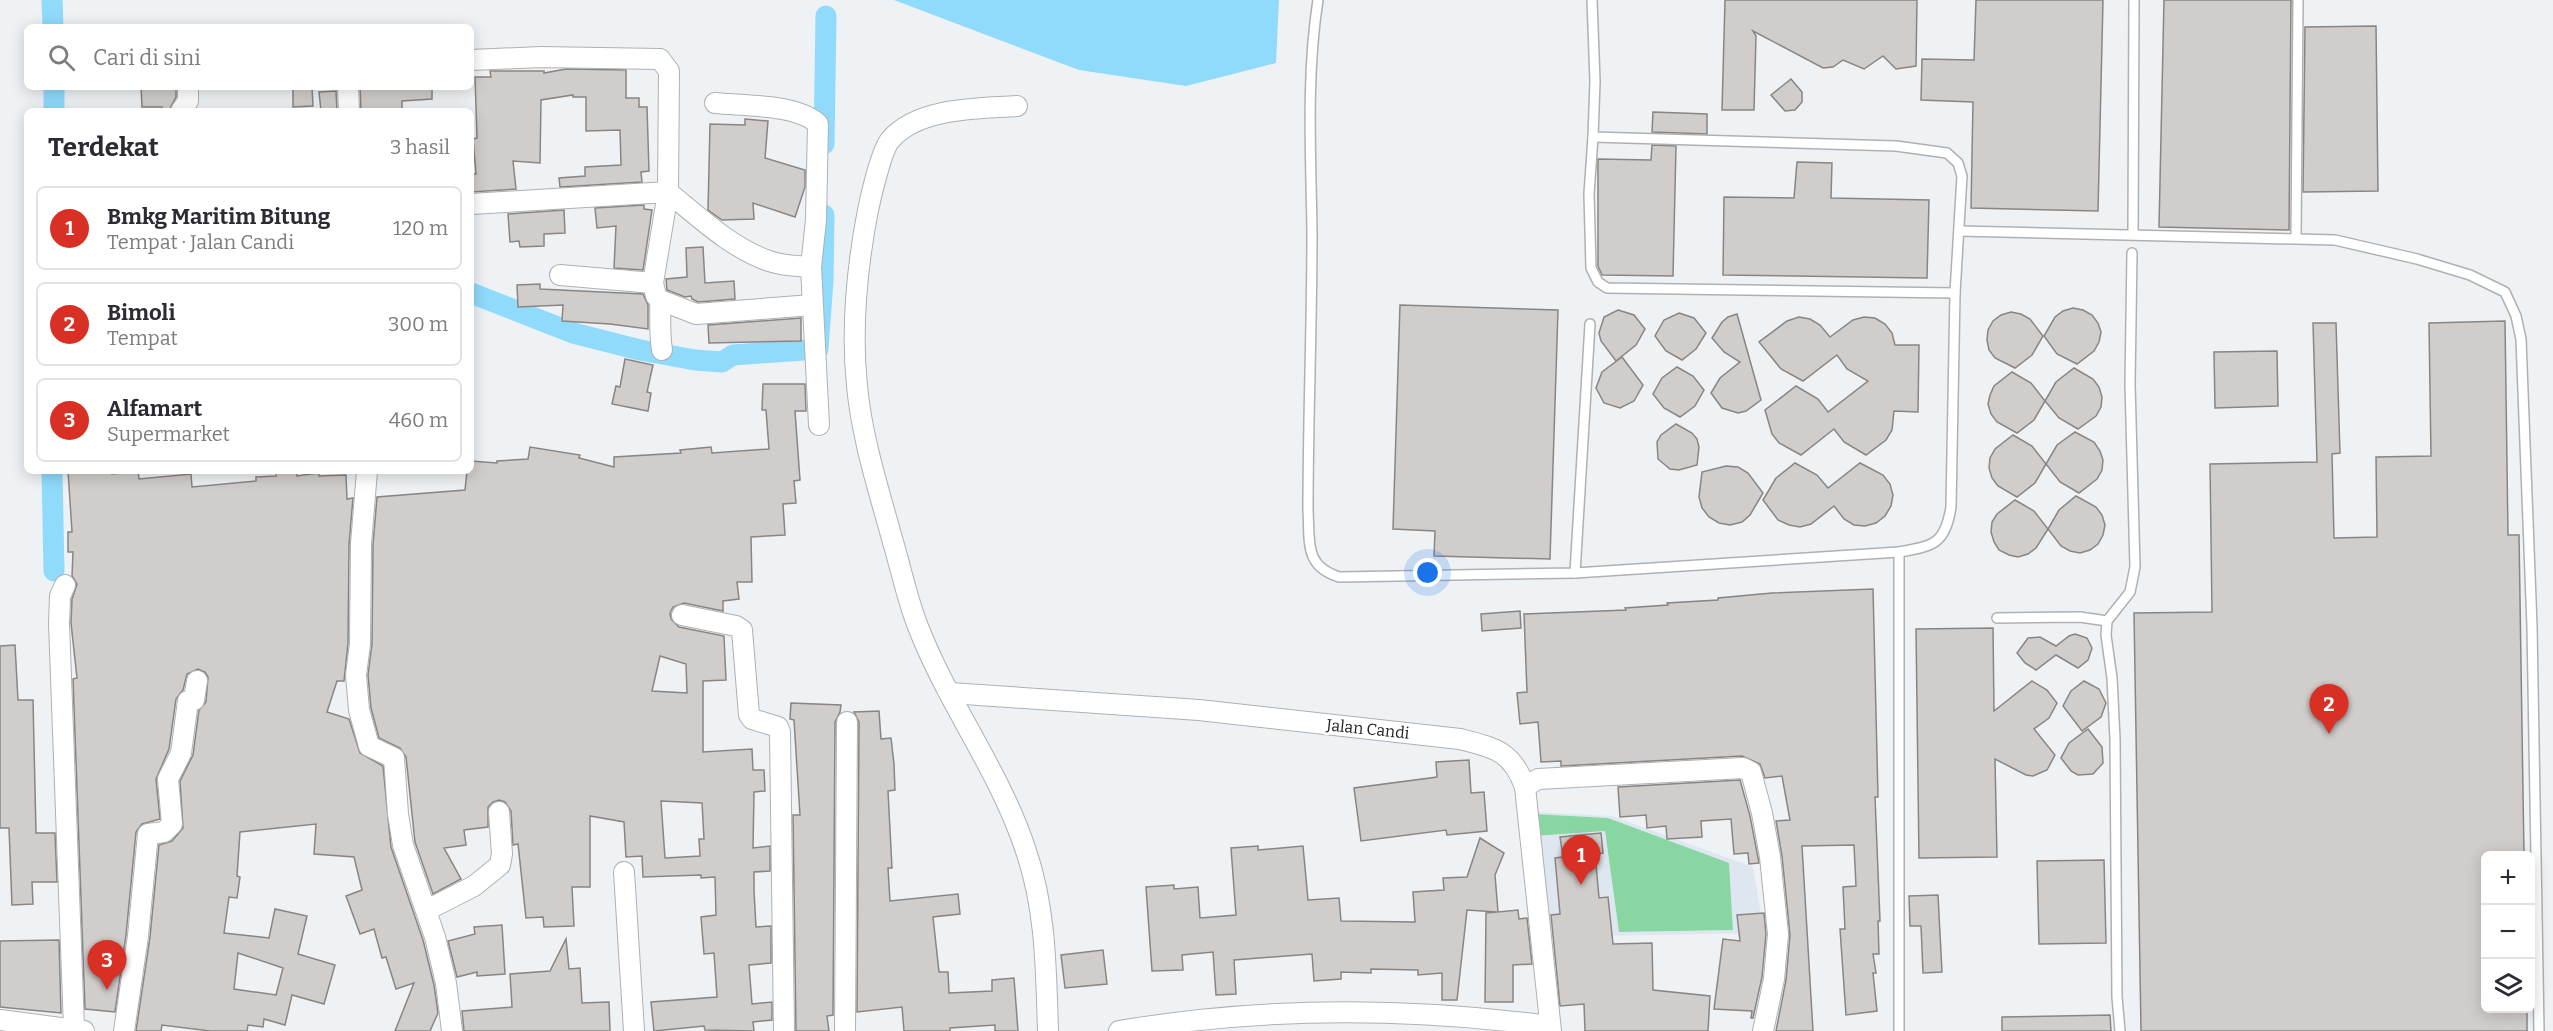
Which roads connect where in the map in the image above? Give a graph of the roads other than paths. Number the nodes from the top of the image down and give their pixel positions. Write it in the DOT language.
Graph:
graph roads {
  1 [pos="1318,0"];
  2 [pos="1592,0"];
  3 [pos="2134,0"];
  4 [pos="2298,0"];
  5 [pos="474,60"];
  6 [pos="188,90"];
  7 [pos="348,90"];
  8 [pos="715,103"];
  9 [pos="1017,106"];
  10 [pos="183,108"];
  11 [pos="349,108"];
  12 [pos="1593,137"];
  13 [pos="668,192"];
  14 [pos="474,204"];
  15 [pos="1959,231"];
  16 [pos="2133,234"];
  17 [pos="2296,238"];
  18 [pos="2132,253"];
  19 [pos="811,267"];
  20 [pos="560,275"];
  21 [pos="656,292"];
  22 [pos="1955,293"];
  23 [pos="812,306"];
  24 [pos="1590,324"];
  25 [pos="662,350"];
  26 [pos="819,425"];
  27 [pos="367,474"];
  28 [pos="1899,552"];
  29 [pos="1575,573"];
  30 [pos="65,585"];
  31 [pos="682,615"];
  32 [pos="1997,618"];
  33 [pos="2107,621"];
  34 [pos="197,681"];
  35 [pos="950,693"];
  36 [pos="847,722"];
  37 [pos="1525,787"];
  38 [pos="499,812"];
  39 [pos="624,872"];
  40 [pos="427,910"];
  41 [pos="0,1020"];
  42 [pos="1369,1022"];
  43 [pos="1550,1028"];
  44 [pos="79,1030"];
  45 [pos="124,1031"];
  46 [pos="452,1031"];
  47 [pos="633,1031"];
  48 [pos="784,1031"];
  49 [pos="845,1031"];
  50 [pos="1048,1031"];
  51 [pos="1119,1031"];
  52 [pos="1763,1031"];
  53 [pos="1899,1031"];
  54 [pos="2120,1031"];
  55 [pos="2539,1031"];
  1 -- 29 [label="lane"];
  2 -- 12 [label="lane"];
  3 -- 16 [label="lane"];
  4 -- 17 [label="lane"];
  5 -- 13 [label="street"];
  6 -- 10 [label="street"];
  7 -- 11 [label="street"];
  8 -- 19 [label="street"];
  9 -- 35 [label="street"];
  12 -- 15 [label="lane"];
  12 -- 22 [label="lane"];
  13 -- 14 [label="street"];
  13 -- 19 [label="street"];
  13 -- 21 [label="street"];
  15 -- 16 [label="lane"];
  15 -- 22 [label="lane"];
  16 -- 17 [label="lane"];
  17 -- 55 [label="lane"];
  18 -- 33 [label="lane"];
  19 -- 23 [label="street"];
  20 -- 21 [label="street"];
  21 -- 23 [label="street"];
  21 -- 25 [label="street"];
  22 -- 28 [label="lane"];
  23 -- 26 [label="street"];
  24 -- 29 [label="lane"];
  27 -- 40 [label="street"];
  28 -- 29 [label="lane"];
  28 -- 53 [label="lane"];
  30 -- 44 [label="street"];
  31 -- 48 [label="street"];
  32 -- 33 [label="lane"];
  33 -- 54 [label="lane"];
  34 -- 45 [label="street"];
  35 -- 37 [label="street, Jalan Candi"];
  35 -- 50 [label="street"];
  36 -- 49 [label="street"];
  37 -- 43 [label="street, Jalan Candi"];
  37 -- 52 [label="street"];
  38 -- 40 [label="street"];
  39 -- 47 [label="street"];
  40 -- 46 [label="street"];
  41 -- 44 [label="street"];
  42 -- 43 [label="street, Jalan Candi"];
  42 -- 51 [label="street, Jalan Candi"];
}
